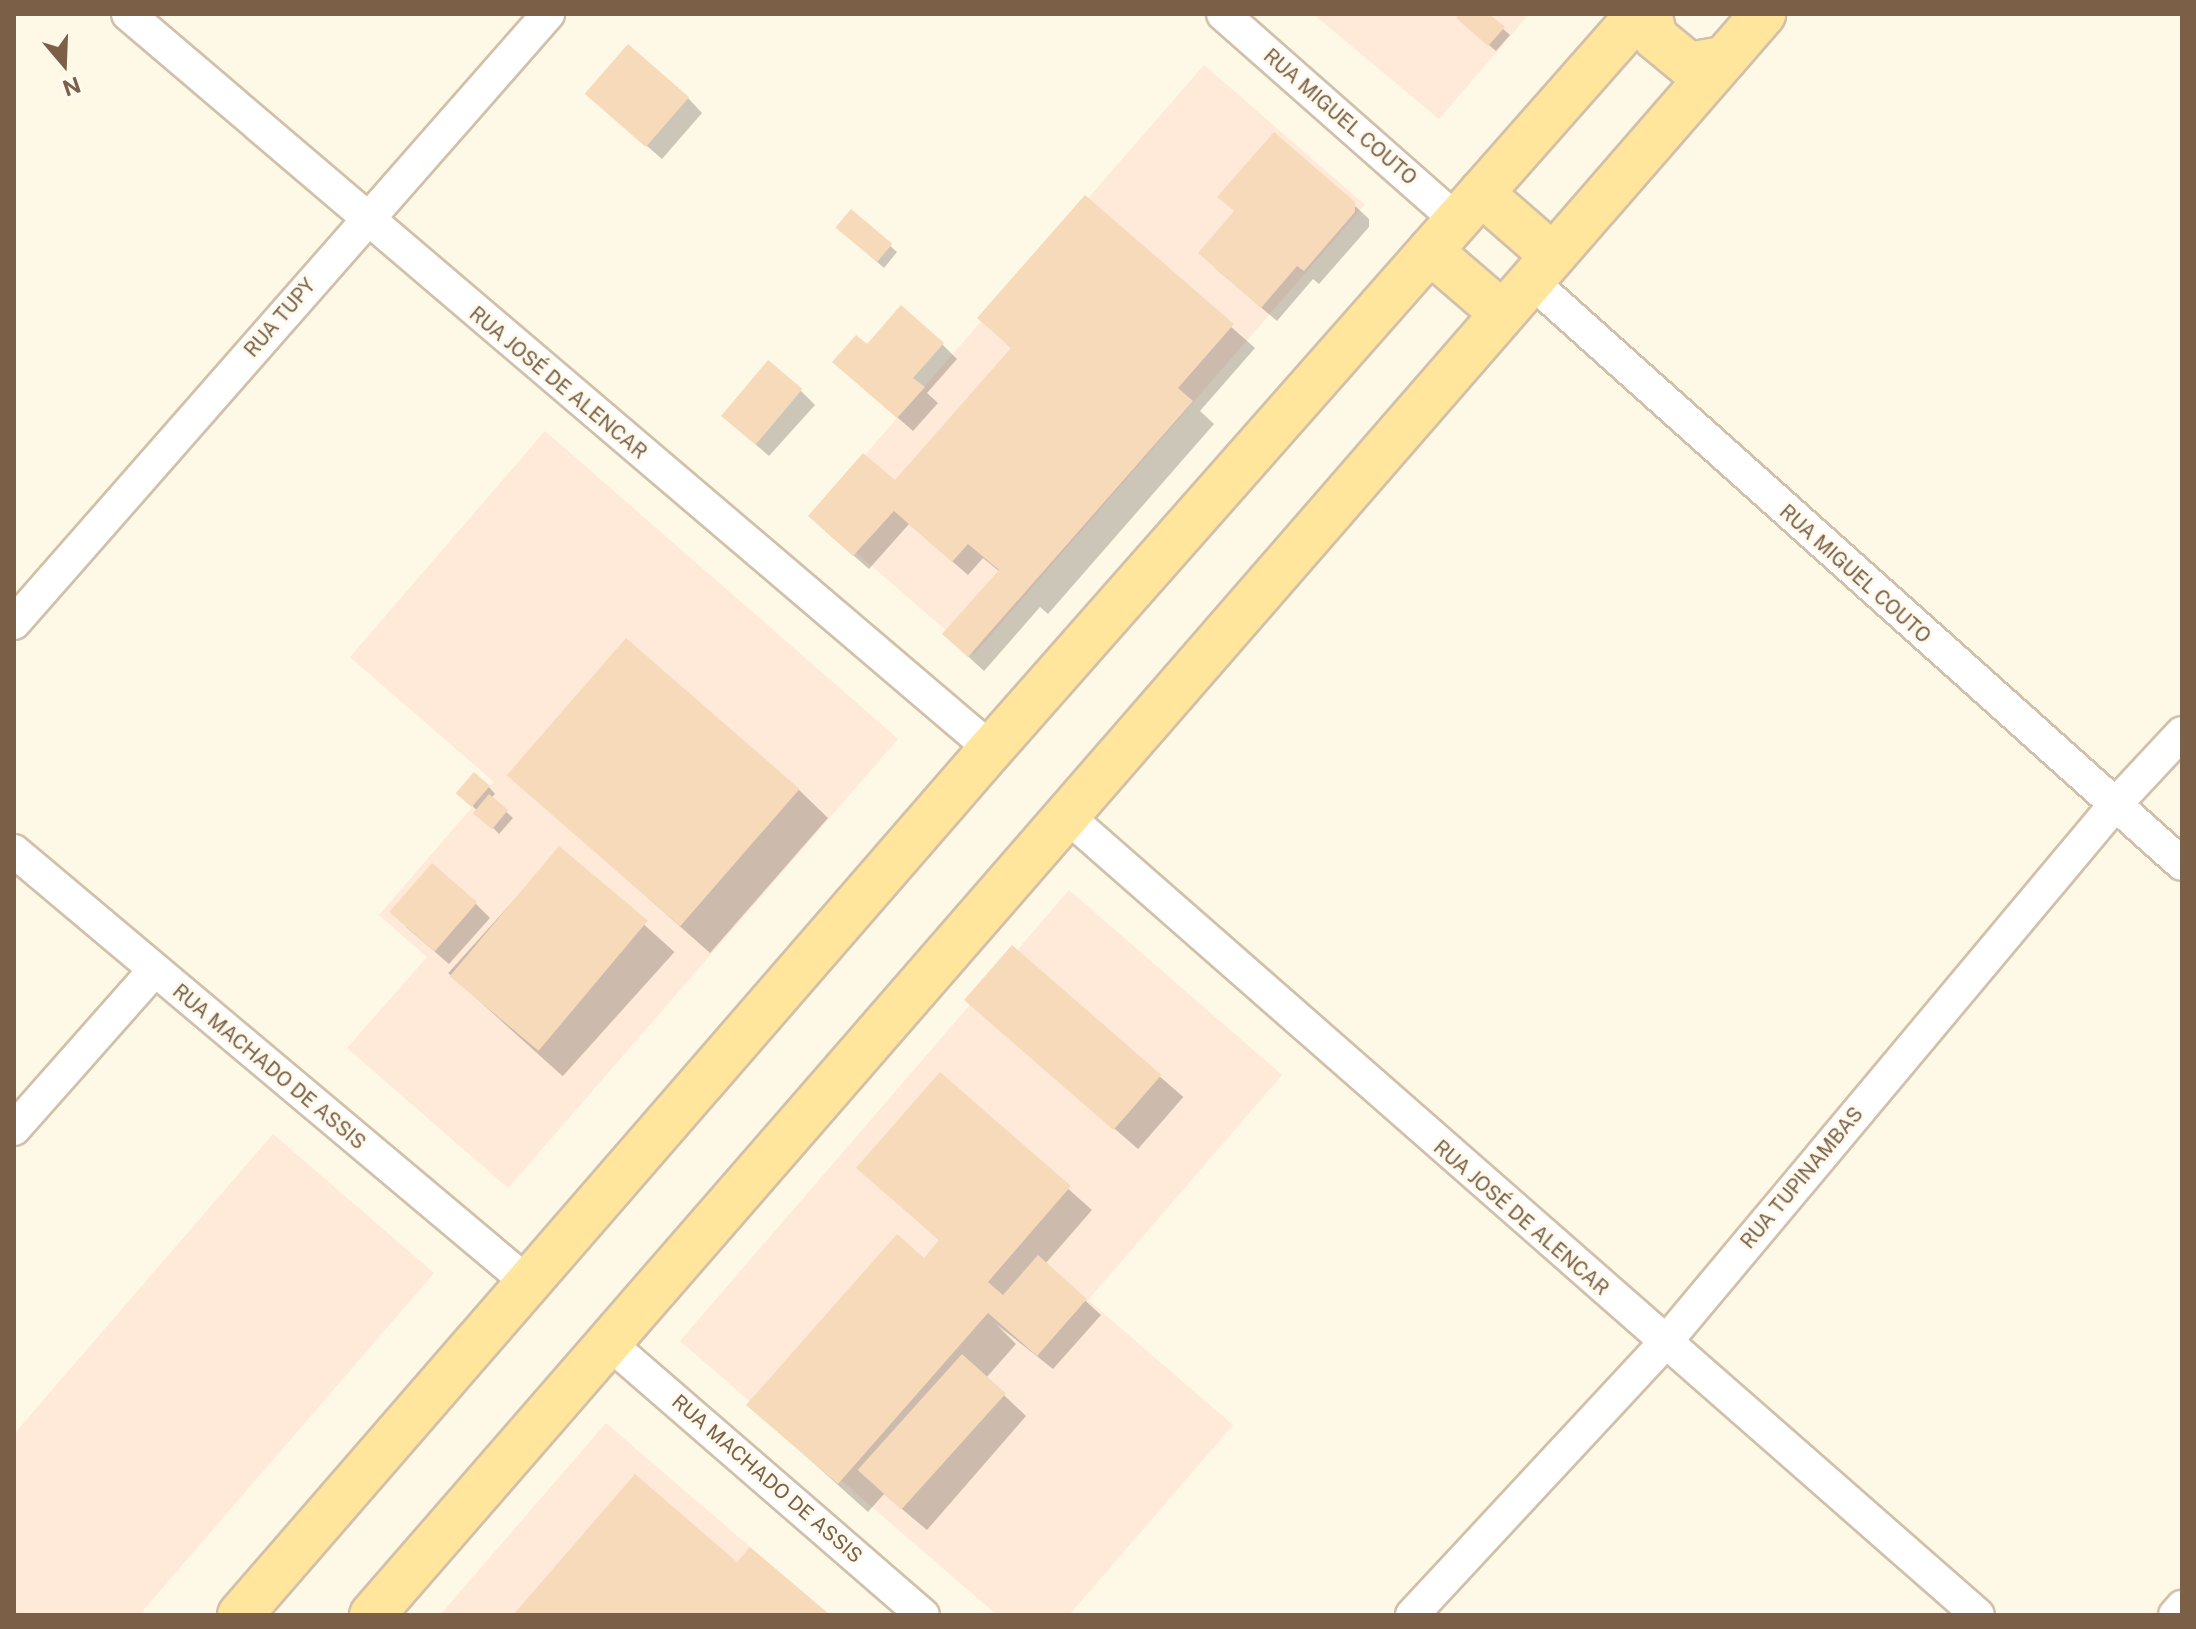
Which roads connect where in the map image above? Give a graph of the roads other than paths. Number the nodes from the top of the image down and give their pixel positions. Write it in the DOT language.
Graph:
graph roads {
  1 [pos="128,14"];
  2 [pos="548,14"];
  3 [pos="1223,14"];
  4 [pos="1639,14"];
  5 [pos="1649,14"];
  6 [pos="1763,14"];
  7 [pos="1724,59"];
  8 [pos="366,220"];
  9 [pos="1456,221"];
  10 [pos="1541,268"];
  11 [pos="1502,313"];
  12 [pos="14,623"];
  13 [pos="2182,733"];
  14 [pos="991,749"];
  15 [pos="2113,807"];
  16 [pos="1068,817"];
  17 [pos="14,851"];
  18 [pos="2182,864"];
  19 [pos="154,971"];
  20 [pos="14,1129"];
  21 [pos="527,1282"];
  22 [pos="610,1344"];
  23 [pos="1664,1344"];
  24 [pos="2182,1607"];
  25 [pos="240,1615"];
  26 [pos="372,1615"];
  27 [pos="923,1615"];
  28 [pos="1412,1615"];
  29 [pos="1978,1615"];
  30 [pos="2175,1615"];
  1 -- 8 [label="street, RUA JOSÉ DE ALENCAR"];
  2 -- 8 [label="street, RUA TUPY"];
  3 -- 9 [label="street, RUA MIGUEL COUTO"];
  4 -- 9 [label="main road"];
  5 -- 7 [label="main road"];
  6 -- 7 [label="main road"];
  7 -- 10 [label="main road"];
  8 -- 12 [label="street, RUA TUPY"];
  8 -- 14 [label="street, RUA JOSÉ DE ALENCAR"];
  9 -- 10 [label="main road"];
  9 -- 11 [label="main road"];
  9 -- 14 [label="main road"];
  10 -- 11 [label="main road"];
  10 -- 15 [label="street, RUA MIGUEL COUTO"];
  11 -- 16 [label="main road"];
  13 -- 15 [label="street, RUA TUPINAMBAS"];
  14 -- 21 [label="main road"];
  15 -- 18 [label="street, RUA MIGUEL COUTO"];
  15 -- 23 [label="street, RUA TUPINAMBAS"];
  16 -- 22 [label="main road"];
  16 -- 23 [label="street, RUA JOSÉ DE ALENCAR"];
  17 -- 19 [label="street, RUA MACHADO DE ASSIS"];
  19 -- 20 [label="street"];
  19 -- 21 [label="street, RUA MACHADO DE ASSIS"];
  21 -- 25 [label="main road"];
  22 -- 26 [label="main road"];
  22 -- 27 [label="street, RUA MACHADO DE ASSIS"];
  23 -- 28 [label="street, RUA TUPINAMBAS"];
  23 -- 29 [label="street, RUA JOSÉ DE ALENCAR"];
  24 -- 30 [label="street"];
}
